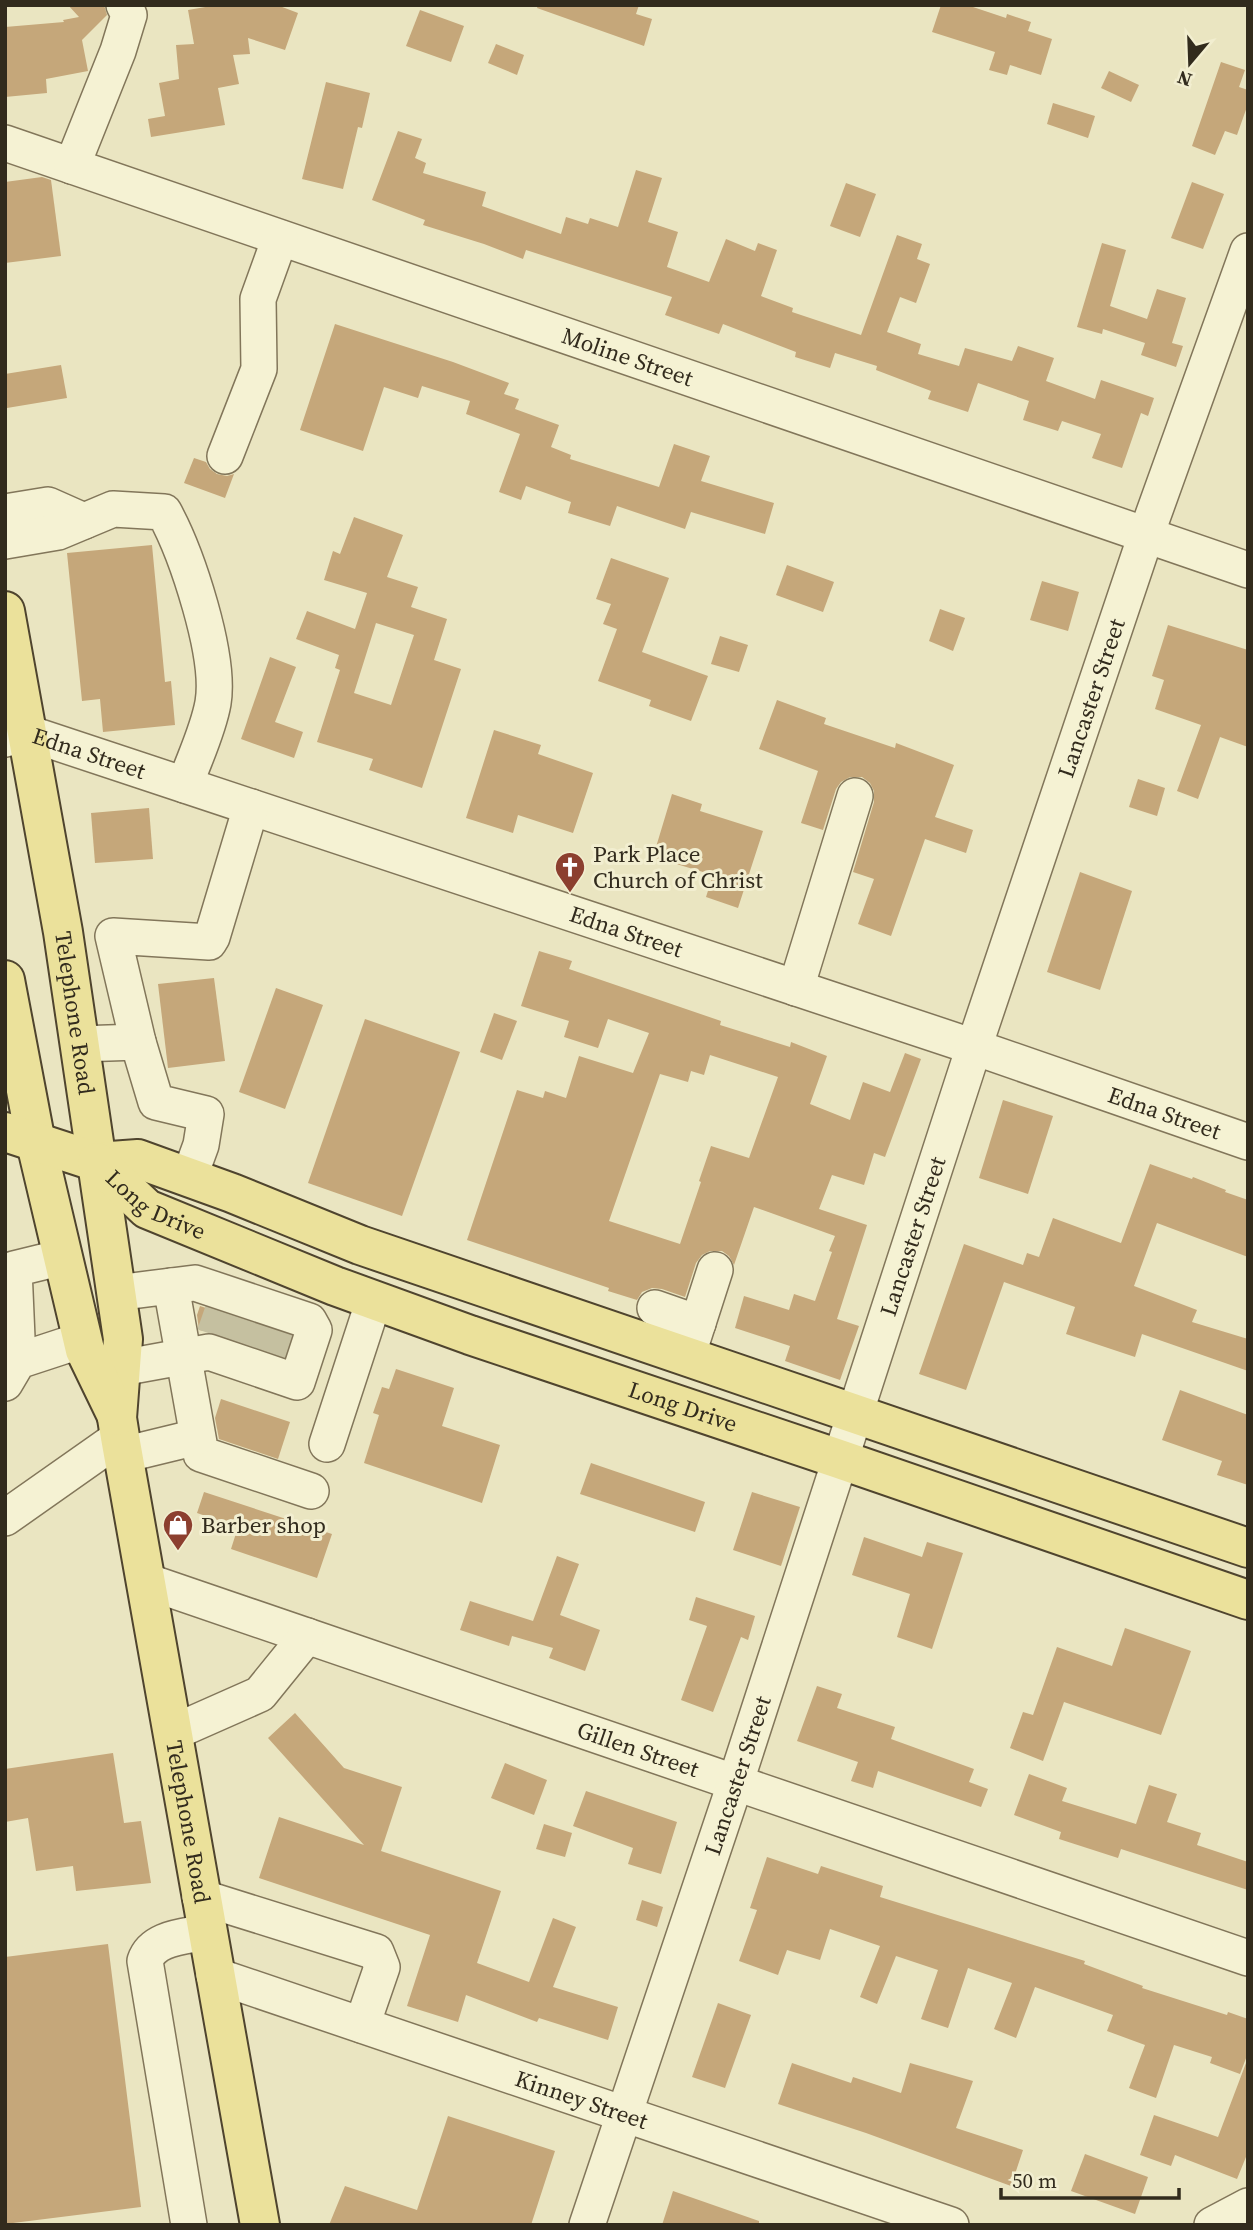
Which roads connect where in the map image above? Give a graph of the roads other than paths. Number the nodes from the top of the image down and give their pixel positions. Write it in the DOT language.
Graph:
graph roads {
  1 [pos="124,5"];
  2 [pos="5,144"];
  3 [pos="72,166"];
  4 [pos="280,237"];
  5 [pos="1248,251"];
  6 [pos="225,456"];
  7 [pos="5,512"];
  8 [pos="84,521"];
  9 [pos="1146,535"];
  10 [pos="5,541"];
  11 [pos="1248,570"];
  12 [pos="5,611"];
  13 [pos="17,736"];
  14 [pos="185,785"];
  15 [pos="855,796"];
  16 [pos="251,807"];
  17 [pos="63,932"];
  18 [pos="113,936"];
  19 [pos="6,986"];
  20 [pos="796,988"];
  21 [pos="138,1042"];
  22 [pos="79,1044"];
  23 [pos="974,1047"];
  24 [pos="20,1138"];
  25 [pos="1248,1142"];
  26 [pos="97,1162"];
  27 [pos="189,1178"];
  28 [pos="209,1233"];
  29 [pos="63,1257"];
  30 [pos="10,1266"];
  31 [pos="297,1270"];
  32 [pos="715,1270"];
  33 [pos="183,1284"];
  34 [pos="488,1289"];
  35 [pos="116,1293"];
  36 [pos="374,1300"];
  37 [pos="654,1308"];
  38 [pos="243,1334"];
  39 [pos="470,1335"];
  40 [pos="82,1340"];
  41 [pos="693,1340"];
  42 [pos="121,1368"];
  43 [pos="11,1372"];
  44 [pos="853,1413"];
  45 [pos="120,1437"];
  46 [pos="197,1437"];
  47 [pos="327,1444"];
  48 [pos="839,1459"];
  49 [pos="311,1491"];
  50 [pos="5,1518"];
  51 [pos="1191,1529"];
  52 [pos="1248,1548"];
  53 [pos="1175,1576"];
  54 [pos="146,1581"];
  55 [pos="1248,1600"];
  56 [pos="307,1636"];
  57 [pos="172,1733"];
  58 [pos="736,1781"];
  59 [pos="203,1914"];
  60 [pos="1248,1958"];
  61 [pos="214,1976"];
  62 [pos="362,2025"];
  63 [pos="623,2113"];
  64 [pos="1248,2206"];
  65 [pos="258,2224"];
  66 [pos="189,2225"];
  67 [pos="587,2225"];
  68 [pos="951,2225"];
  69 [pos="1212,2225"];
  1 -- 3 [label="street"];
  2 -- 3 [label="street, Moline Street"];
  3 -- 4 [label="street, Moline Street"];
  4 -- 6 [label="street"];
  4 -- 9 [label="street, Moline Street"];
  5 -- 9 [label="street, Lancaster Street"];
  7 -- 8 [label="street"];
  8 -- 10 [label="street"];
  8 -- 14 [label="street"];
  9 -- 11 [label="street, Moline Street"];
  9 -- 23 [label="street, Lancaster Street"];
  12 -- 13 [label="main road, Telephone Road"];
  13 -- 14 [label="street, Edna Street"];
  13 -- 17 [label="main road, Telephone Road"];
  14 -- 16 [label="street, Edna Street"];
  15 -- 20 [label="street"];
  16 -- 18 [label="street"];
  16 -- 20 [label="street, Edna Street"];
  17 -- 18 [label="street"];
  17 -- 22 [label="main road, Telephone Road"];
  18 -- 21 [label="street"];
  19 -- 24 [label="main road, Telephone Road"];
  20 -- 23 [label="street, Edna Street"];
  21 -- 22 [label="street"];
  21 -- 27 [label="street"];
  22 -- 26 [label="main road, Telephone Road"];
  23 -- 25 [label="street, Edna Street"];
  23 -- 44 [label="street, Lancaster Street"];
  24 -- 26 [label="main road"];
  24 -- 29 [label="main road, Telephone Road"];
  26 -- 27 [label="main road, Long Drive"];
  26 -- 28 [label="main road, Long Drive"];
  26 -- 35 [label="main road, Telephone Road"];
  27 -- 34 [label="main road, Long Drive"];
  28 -- 31 [label="main road, Long Drive"];
  28 -- 33 [label="street"];
  29 -- 30 [label="street"];
  29 -- 40 [label="main road, Telephone Road"];
  30 -- 43 [label="street"];
  31 -- 36 [label="main road, Long Drive"];
  31 -- 38 [label="street"];
  32 -- 41 [label="street"];
  33 -- 35 [label="street"];
  33 -- 38 [label="street"];
  33 -- 38 [label="street"];
  34 -- 39 [label="main road"];
  34 -- 41 [label="main road, Long Drive"];
  35 -- 42 [label="main road, Telephone Road"];
  36 -- 39 [label="main road, Long Drive"];
  36 -- 47 [label="street"];
  37 -- 41 [label="street"];
  38 -- 42 [label="street"];
  38 -- 46 [label="street"];
  39 -- 48 [label="main road, Long Drive"];
  40 -- 43 [label="street"];
  40 -- 45 [label="main road, Telephone Road"];
  41 -- 44 [label="main road, Long Drive"];
  42 -- 45 [label="main road, Telephone Road"];
  44 -- 48 [label="street, Lancaster Street"];
  44 -- 51 [label="main road, Long Drive"];
  45 -- 46 [label="street"];
  45 -- 50 [label="street"];
  45 -- 54 [label="main road, Telephone Road"];
  46 -- 49 [label="street"];
  48 -- 53 [label="main road, Long Drive"];
  48 -- 58 [label="street, Lancaster Street"];
  51 -- 52 [label="main road, Long Drive"];
  51 -- 53 [label="main road"];
  53 -- 55 [label="main road, Long Drive"];
  54 -- 56 [label="street, Gillen Street"];
  54 -- 57 [label="main road, Telephone Road"];
  56 -- 57 [label="street"];
  56 -- 58 [label="street, Gillen Street"];
  57 -- 59 [label="main road, Telephone Road"];
  58 -- 60 [label="street, Gillen Street"];
  58 -- 63 [label="street, Lancaster Street"];
  59 -- 61 [label="main road, Telephone Road"];
  59 -- 62 [label="street"];
  59 -- 66 [label="street"];
  61 -- 62 [label="street, Kinney Street"];
  61 -- 65 [label="main road, Telephone Road"];
  62 -- 63 [label="street, Kinney Street"];
  63 -- 67 [label="street, Lancaster Street"];
  63 -- 68 [label="street, Kinney Street"];
  64 -- 69 [label="street"];
}
